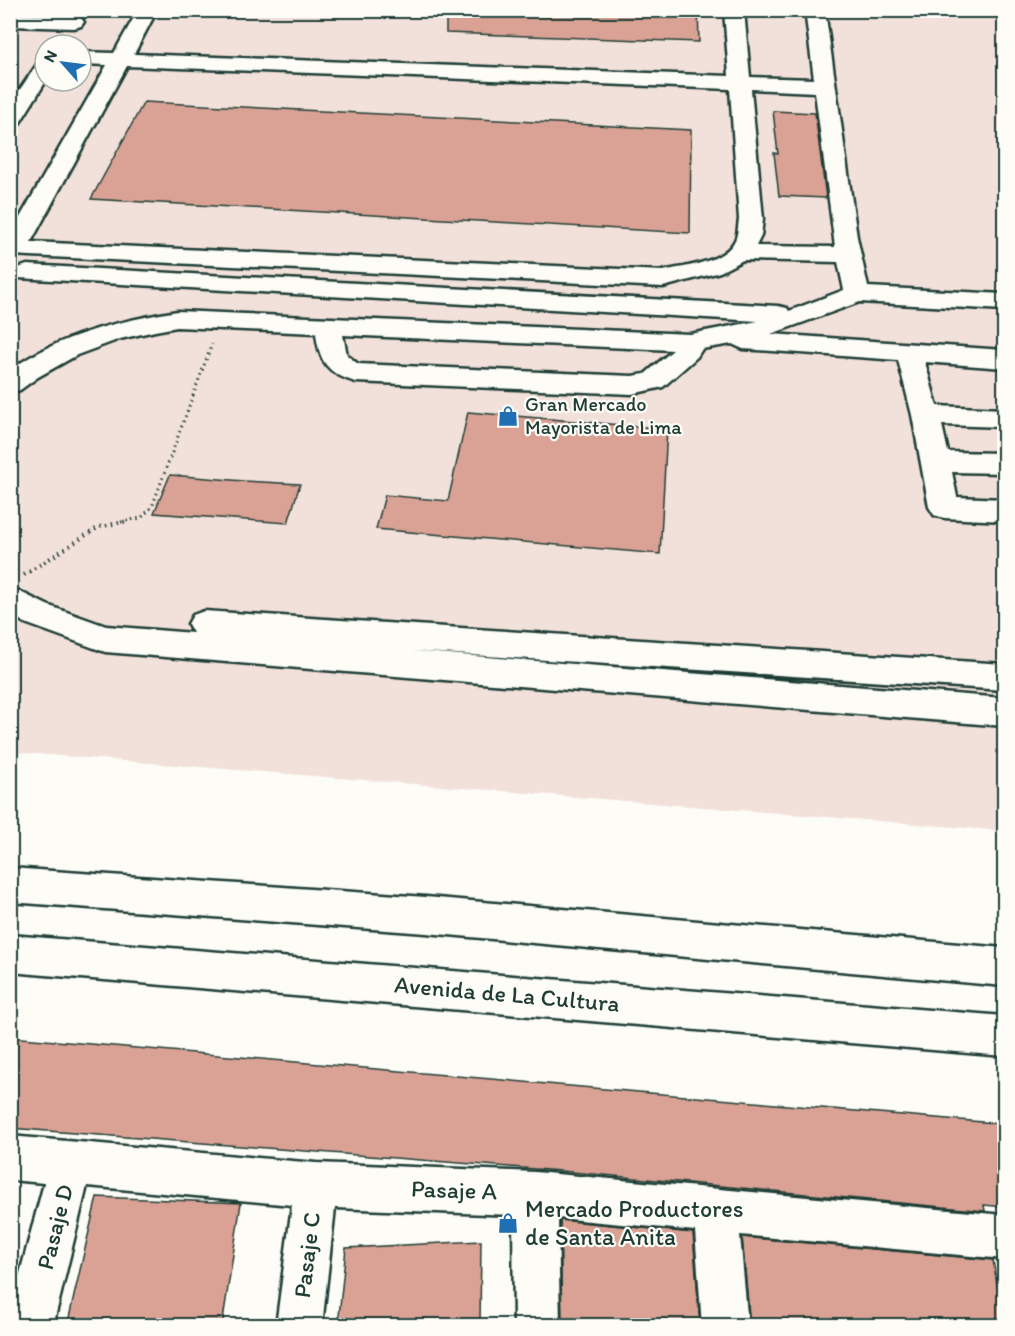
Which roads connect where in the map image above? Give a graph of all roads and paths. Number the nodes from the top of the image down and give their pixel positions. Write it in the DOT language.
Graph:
graph roads {
  1 [pos="148,10"];
  2 [pos="734,10"];
  3 [pos="815,10"];
  4 [pos="10,20"];
  5 [pos="73,24"];
  6 [pos="93,58"];
  7 [pos="120,59"];
  8 [pos="739,82"];
  9 [pos="33,86"];
  10 [pos="826,86"];
  11 [pos="10,121"];
  12 [pos="737,253"];
  13 [pos="849,255"];
  14 [pos="13,262"];
  15 [pos="857,294"];
  16 [pos="1005,302"];
  17 [pos="802,315"];
  18 [pos="220,321"];
  19 [pos="329,326"];
  20 [pos="717,340"];
  21 [pos="690,342"];
  22 [pos="909,352"];
  23 [pos="1005,359"];
  24 [pos="10,384"];
  25 [pos="927,415"];
  26 [pos="1005,418"];
  27 [pos="936,462"];
  28 [pos="1005,463"];
  29 [pos="1005,510"];
  30 [pos="22,597"];
  31 [pos="1005,677"];
  32 [pos="1005,712"];
  33 [pos="10,885"];
  34 [pos="10,953"];
  35 [pos="1005,967"];
  36 [pos="1005,1036"];
  37 [pos="10,1158"];
  38 [pos="71,1163"];
  39 [pos="316,1185"];
  40 [pos="536,1194"];
  41 [pos="716,1210"];
  42 [pos="1005,1237"];
  43 [pos="30,1326"];
  44 [pos="299,1326"];
  45 [pos="537,1326"];
  46 [pos="725,1326"];
  1 -- 7 [label="main road"];
  2 -- 8 [label="main road"];
  3 -- 10 [label="main road"];
  4 -- 5 [label="main road"];
  6 -- 7 [label="main road"];
  7 -- 8 [label="main road"];
  7 -- 14 [label="main road"];
  8 -- 10 [label="main road"];
  8 -- 12 [label="main road"];
  9 -- 11 [label="main road"];
  10 -- 13 [label="main road"];
  12 -- 13 [label="main road"];
  12 -- 14 [label="main road"];
  13 -- 15 [label="main road"];
  14 -- 17 [label="main road"];
  15 -- 16 [label="main road"];
  15 -- 17 [label="main road"];
  17 -- 20 [label="main road"];
  18 -- 19 [label="main road"];
  18 -- 24 [label="main road"];
  18 -- 30 [label="path"];
  19 -- 21 [label="main road"];
  19 -- 21 [label="main road"];
  20 -- 21 [label="main road"];
  20 -- 22 [label="main road"];
  22 -- 23 [label="main road"];
  22 -- 25 [label="main road"];
  25 -- 26 [label="main road"];
  25 -- 27 [label="main road"];
  27 -- 28 [label="main road"];
  27 -- 29 [label="main road"];
  30 -- 31 [label="main road"];
  30 -- 32 [label="main road"];
  33 -- 35 [label="main road"];
  34 -- 36 [label="main road, Avenida de La Cultura"];
  37 -- 38 [label="main road, Pasaje A"];
  38 -- 39 [label="main road, Pasaje A"];
  38 -- 43 [label="main road, Pasaje D"];
  39 -- 40 [label="main road, Pasaje A"];
  39 -- 44 [label="main road, Pasaje C"];
  40 -- 41 [label="main road, Pasaje A"];
  40 -- 45 [label="main road"];
  41 -- 42 [label="main road, Pasaje A"];
  41 -- 46 [label="main road"];
}
